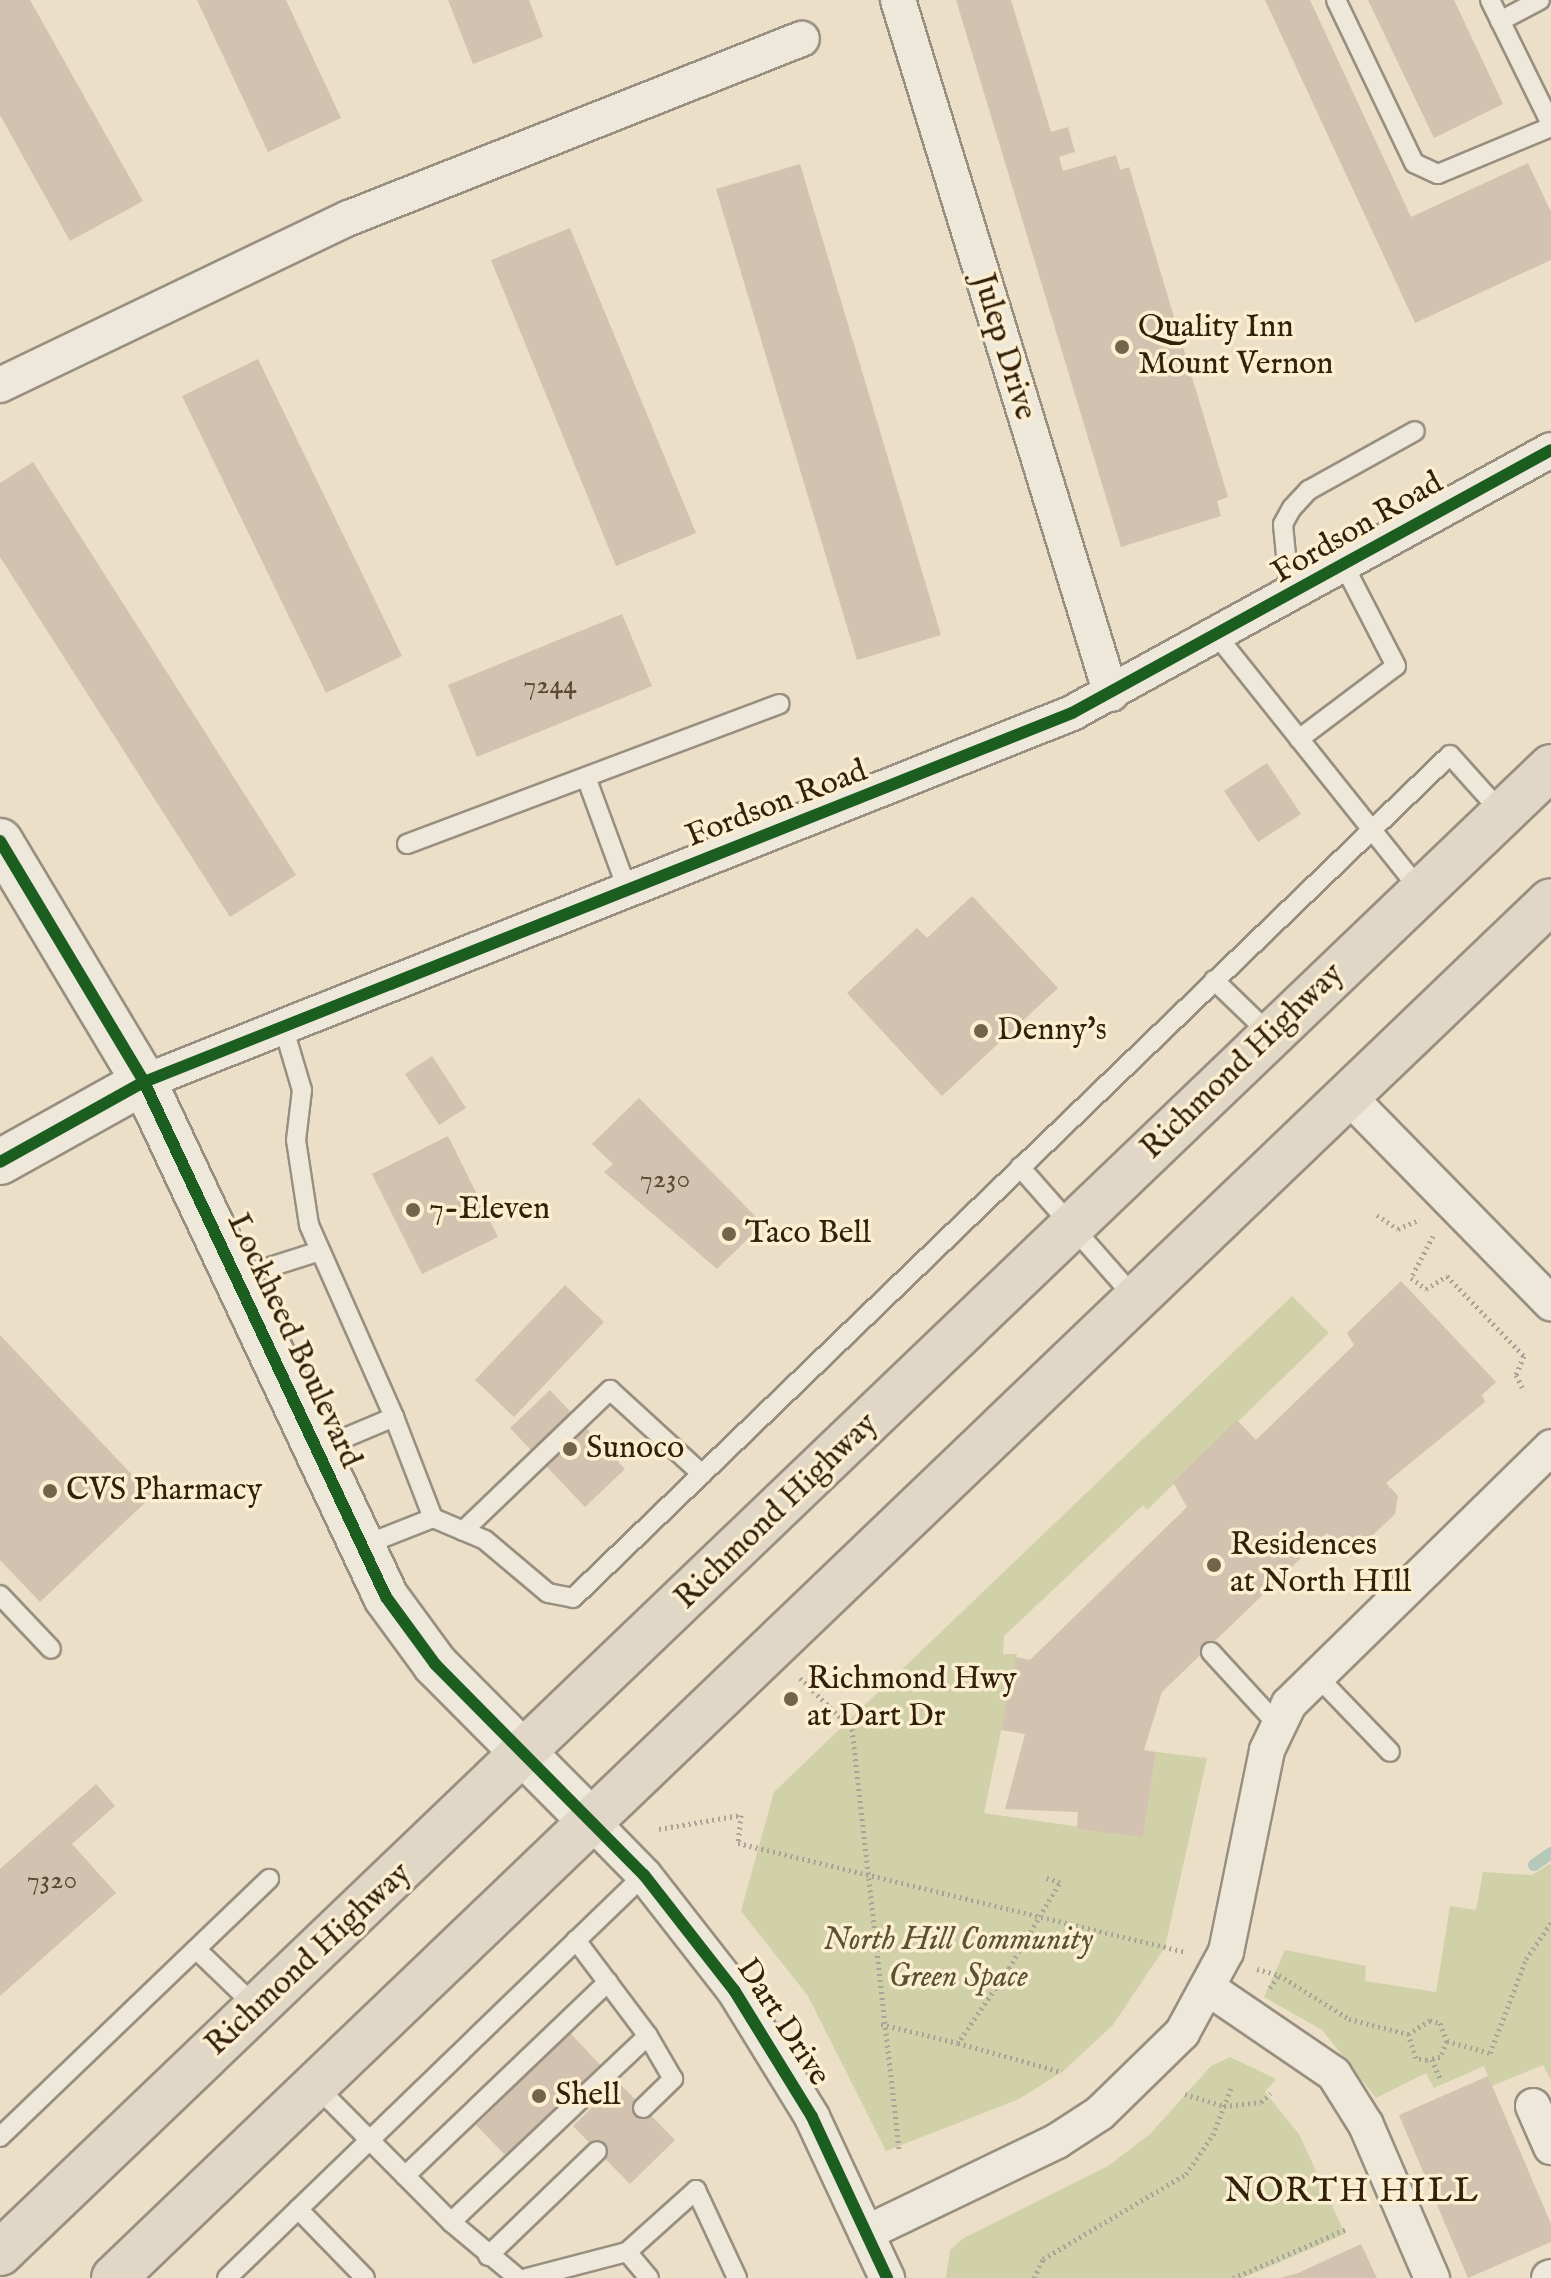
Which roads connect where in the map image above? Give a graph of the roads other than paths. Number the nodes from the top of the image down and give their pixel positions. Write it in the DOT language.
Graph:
graph roads {
  1 [pos="898,0"];
  2 [pos="1336,0"];
  3 [pos="1490,0"];
  4 [pos="1540,0"];
  5 [pos="1500,21"];
  6 [pos="802,39"];
  7 [pos="1551,126"];
  8 [pos="0,385"];
  9 [pos="1415,431"];
  10 [pos="1549,456"];
  11 [pos="1345,567"];
  12 [pos="1290,597"];
  13 [pos="1218,637"];
  14 [pos="1111,694"];
  15 [pos="780,704"];
  16 [pos="1299,739"];
  17 [pos="1551,767"];
  18 [pos="586,777"];
  19 [pos="1503,814"];
  20 [pos="1372,830"];
  21 [pos="0,841"];
  22 [pos="407,844"];
  23 [pos="628,891"];
  24 [pos="1421,892"];
  25 [pos="1551,901"];
  26 [pos="1214,980"];
  27 [pos="283,1026"];
  28 [pos="1271,1035"];
  29 [pos="144,1082"];
  30 [pos="1349,1097"];
  31 [pos="0,1162"];
  32 [pos="1020,1167"];
  33 [pos="1074,1224"];
  34 [pos="320,1251"];
  35 [pos="234,1278"];
  36 [pos="1137,1301"];
  37 [pos="1551,1303"];
  38 [pos="394,1417"];
  39 [pos="1551,1447"];
  40 [pos="316,1450"];
  41 [pos="702,1474"];
  42 [pos="433,1518"];
  43 [pos="463,1531"];
  44 [pos="362,1546"];
  45 [pos="0,1595"];
  46 [pos="51,1649"];
  47 [pos="1211,1652"];
  48 [pos="1315,1674"];
  49 [pos="1277,1724"];
  50 [pos="1390,1752"];
  51 [pos="524,1757"];
  52 [pos="593,1823"];
  53 [pos="644,1875"];
  54 [pos="269,1879"];
  55 [pos="576,1940"];
  56 [pos="196,1949"];
  57 [pos="1216,1976"];
  58 [pos="608,1982"];
  59 [pos="258,2009"];
  60 [pos="648,2036"];
  61 [pos="316,2086"];
  62 [pos="1533,2106"];
  63 [pos="643,2108"];
  64 [pos="0,2137"];
  65 [pos="369,2140"];
  66 [pos="1551,2147"];
  67 [pos="597,2151"];
  68 [pos="405,2176"];
  69 [pos="298,2209"];
  70 [pos="451,2222"];
  71 [pos="866,2233"];
  72 [pos="627,2252"];
  73 [pos="0,2253"];
  74 [pos="488,2256"];
  75 [pos="114,2278"];
  76 [pos="227,2278"];
  77 [pos="365,2278"];
  78 [pos="518,2278"];
  79 [pos="527,2278"];
  80 [pos="649,2278"];
  81 [pos="737,2278"];
  82 [pos="887,2278"];
  83 [pos="1432,2278"];
  1 -- 14 [label="street, Julep Drive"];
  2 -- 7 [label="lane"];
  3 -- 5 [label="lane"];
  4 -- 5 [label="lane"];
  5 -- 7 [label="lane"];
  6 -- 8 [label="street"];
  9 -- 12 [label="lane"];
  10 -- 11 [label="street, Fordson Road"];
  11 -- 12 [label="street, Fordson Road"];
  11 -- 16 [label="lane"];
  12 -- 13 [label="street, Fordson Road"];
  13 -- 14 [label="street, Fordson Road"];
  13 -- 16 [label="lane"];
  14 -- 23 [label="street, Fordson Road"];
  15 -- 18 [label="lane"];
  16 -- 20 [label="lane"];
  17 -- 19 [label="highway, Richmond Highway"];
  18 -- 22 [label="lane"];
  18 -- 23 [label="lane"];
  19 -- 20 [label="lane"];
  19 -- 24 [label="highway, Richmond Highway"];
  20 -- 24 [label="lane"];
  20 -- 26 [label="lane"];
  21 -- 29 [label="street, Lockheed Boulevard"];
  23 -- 27 [label="street, Fordson Road"];
  24 -- 28 [label="highway, Richmond Highway"];
  25 -- 30 [label="highway"];
  26 -- 28 [label="lane"];
  26 -- 32 [label="lane"];
  27 -- 29 [label="street, Fordson Road"];
  27 -- 34 [label="lane"];
  28 -- 33 [label="highway, Richmond Highway"];
  29 -- 31 [label="street, Fordson Road"];
  29 -- 35 [label="street, Lockheed Boulevard"];
  30 -- 36 [label="highway"];
  30 -- 37 [label="street"];
  32 -- 33 [label="lane"];
  32 -- 41 [label="lane"];
  33 -- 36 [label="lane"];
  33 -- 51 [label="highway, Richmond Highway"];
  34 -- 35 [label="lane"];
  34 -- 38 [label="lane"];
  35 -- 40 [label="street, Lockheed Boulevard"];
  36 -- 52 [label="highway"];
  38 -- 40 [label="lane"];
  38 -- 42 [label="lane"];
  39 -- 48 [label="street"];
  40 -- 44 [label="street, Lockheed Boulevard"];
  41 -- 43 [label="lane"];
  41 -- 43 [label="lane"];
  42 -- 43 [label="lane"];
  42 -- 44 [label="lane"];
  44 -- 51 [label="street, Lockheed Boulevard"];
  45 -- 46 [label="lane"];
  47 -- 49 [label="lane"];
  48 -- 49 [label="street"];
  48 -- 50 [label="lane"];
  49 -- 57 [label="street"];
  51 -- 52 [label="street, Lockheed Boulevard"];
  51 -- 59 [label="highway, Richmond Highway"];
  52 -- 53 [label="street, Dart Drive"];
  52 -- 61 [label="highway"];
  53 -- 55 [label="lane"];
  53 -- 71 [label="street, Dart Drive"];
  54 -- 56 [label="lane"];
  55 -- 58 [label="lane"];
  55 -- 65 [label="lane"];
  56 -- 59 [label="lane"];
  56 -- 64 [label="lane"];
  57 -- 71 [label="street"];
  57 -- 83 [label="street"];
  58 -- 60 [label="lane"];
  58 -- 68 [label="lane"];
  59 -- 73 [label="highway, Richmond Highway"];
  60 -- 63 [label="lane"];
  60 -- 70 [label="lane"];
  61 -- 65 [label="lane"];
  61 -- 75 [label="highway"];
  62 -- 66 [label="street"];
  65 -- 68 [label="lane"];
  65 -- 69 [label="lane"];
  67 -- 74 [label="lane"];
  68 -- 70 [label="lane"];
  69 -- 76 [label="lane"];
  69 -- 77 [label="lane"];
  70 -- 74 [label="lane"];
  71 -- 82 [label="street, Dart Drive"];
  72 -- 79 [label="lane"];
  72 -- 80 [label="lane"];
  72 -- 81 [label="lane"];
  74 -- 78 [label="lane"];
}
